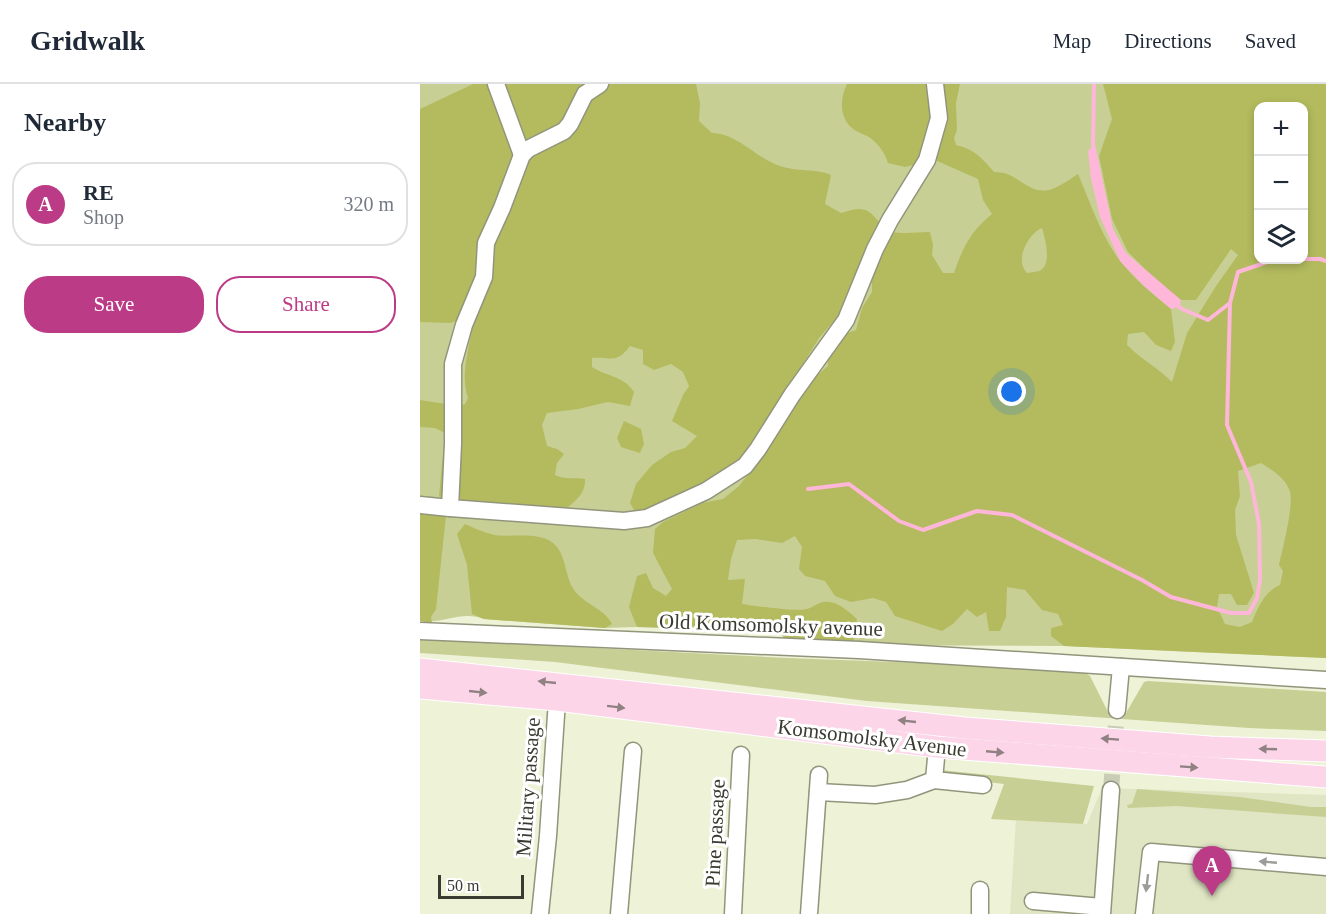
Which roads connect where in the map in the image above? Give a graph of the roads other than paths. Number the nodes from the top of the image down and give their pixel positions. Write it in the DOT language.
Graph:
graph roads {
  1 [pos="496,84"];
  2 [pos="600,84"];
  3 [pos="935,84"];
  4 [pos="522,155"];
  5 [pos="420,506"];
  6 [pos="450,508"];
  7 [pos="420,631"];
  8 [pos="1120,668"];
  9 [pos="420,669"];
  10 [pos="1326,680"];
  11 [pos="420,688"];
  12 [pos="557,700"];
  13 [pos="1117,710"];
  14 [pos="937,747"];
  15 [pos="1326,751"];
  16 [pos="633,752"];
  17 [pos="741,755"];
  18 [pos="1326,777"];
  19 [pos="934,780"];
  20 [pos="983,785"];
  21 [pos="1111,790"];
  22 [pos="1326,867"];
  23 [pos="980,890"];
  24 [pos="1033,901"];
  25 [pos="1102,911"];
  26 [pos="540,914"];
  27 [pos="619,914"];
  28 [pos="733,914"];
  29 [pos="809,914"];
  30 [pos="980,914"];
  31 [pos="1144,914"];
  1 -- 4 [label="street"];
  2 -- 4 [label="street"];
  3 -- 6 [label="street"];
  4 -- 6 [label="street"];
  5 -- 6 [label="street"];
  7 -- 8 [label="street, Old Komsomolsky avenue"];
  8 -- 10 [label="street, Old Komsomolsky avenue"];
  8 -- 13 [label="street"];
  15 -- 9 [label="main road, Komsomolsky Avenue, one-way"];
  11 -- 12 [label="main road, Komsomolsky Avenue, one-way"];
  12 -- 14 [label="main road, Komsomolsky Avenue, one-way"];
  12 -- 26 [label="street, Military passage"];
  14 -- 18 [label="main road, Komsomolsky Avenue, one-way"];
  14 -- 19 [label="street"];
  16 -- 27 [label="street"];
  17 -- 28 [label="street, Pine passage"];
  19 -- 20 [label="street"];
  19 -- 29 [label="street"];
  21 -- 25 [label="street"];
  22 -- 31 [label="street, one-way"];
  23 -- 30 [label="street"];
  24 -- 25 [label="street"];
}
